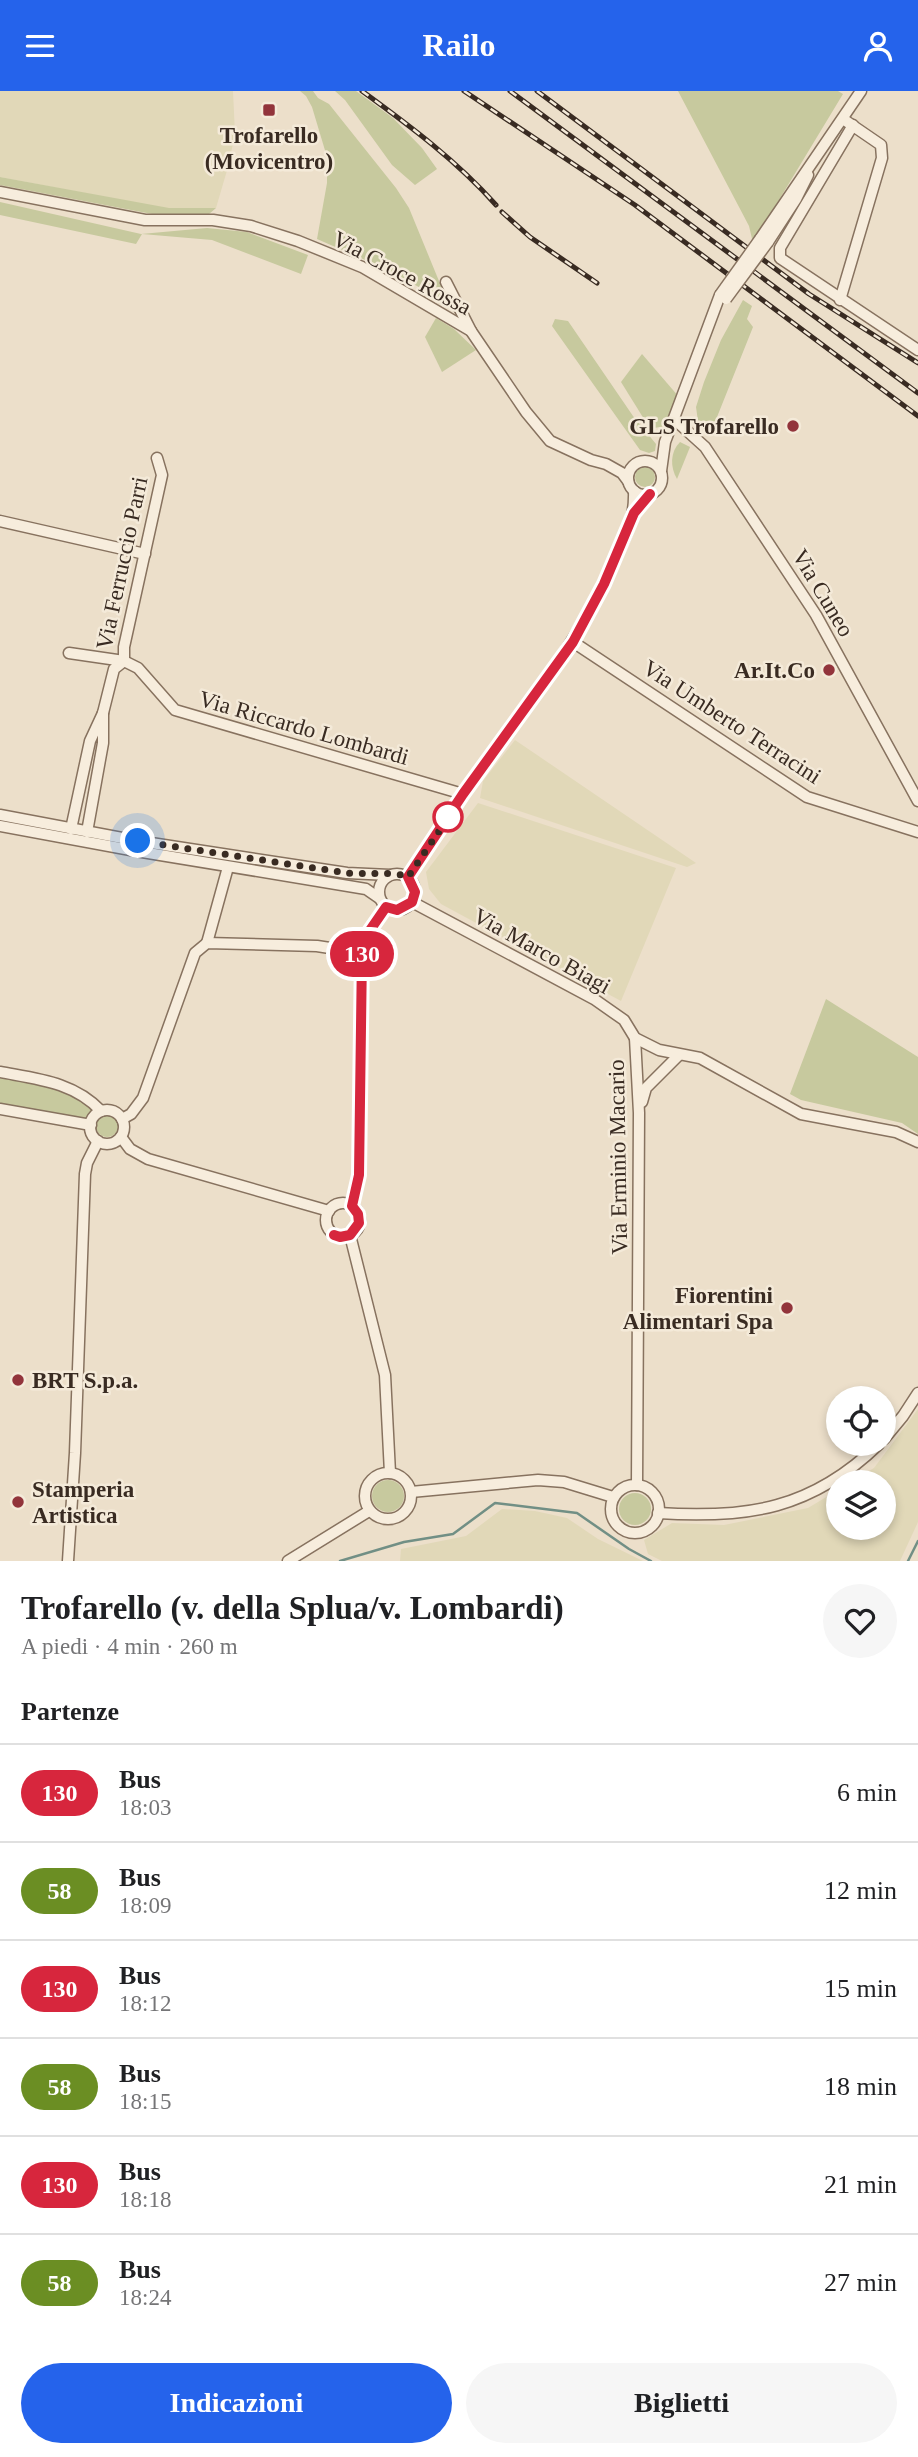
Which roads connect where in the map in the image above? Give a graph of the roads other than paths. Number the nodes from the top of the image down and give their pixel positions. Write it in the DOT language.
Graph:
graph roads {
  1 [pos="861,91"];
  2 [pos="843,119"];
  3 [pos="853,125"];
  4 [pos="0,192"];
  5 [pos="446,282"];
  6 [pos="840,300"];
  7 [pos="471,331"];
  8 [pos="918,350"];
  9 [pos="674,419"];
  10 [pos="665,442"];
  11 [pos="157,459"];
  12 [pos="643,461"];
  13 [pos="606,464"];
  14 [pos="661,471"];
  15 [pos="631,486"];
  16 [pos="650,494"];
  17 [pos="634,513"];
  18 [pos="0,521"];
  19 [pos="145,554"];
  20 [pos="573,642"];
  21 [pos="69,653"];
  22 [pos="124,661"];
  23 [pos="103,713"];
  24 [pos="83,772"];
  25 [pos="97,774"];
  26 [pos="463,794"];
  27 [pos="918,801"];
  28 [pos="0,815"];
  29 [pos="0,826"];
  30 [pos="71,829"];
  31 [pos="87,831"];
  32 [pos="918,832"];
  33 [pos="228,867"];
  34 [pos="390,875"];
  35 [pos="408,877"];
  36 [pos="379,898"];
  37 [pos="412,902"];
  38 [pos="386,907"];
  39 [pos="207,943"];
  40 [pos="362,953"];
  41 [pos="635,1038"];
  42 [pos="679,1055"];
  43 [pos="0,1072"];
  44 [pos="0,1109"];
  45 [pos="102,1111"];
  46 [pos="639,1113"];
  47 [pos="122,1119"];
  48 [pos="91,1125"];
  49 [pos="121,1137"];
  50 [pos="98,1141"];
  51 [pos="918,1142"];
  52 [pos="352,1206"];
  53 [pos="329,1211"];
  54 [pos="350,1235"];
  55 [pos="918,1393"];
  56 [pos="896,1425"];
  57 [pos="865,1456"];
  58 [pos="390,1473"];
  59 [pos="637,1485"];
  60 [pos="411,1492"];
  61 [pos="613,1497"];
  62 [pos="369,1511"];
  63 [pos="658,1513"];
  64 [pos="68,1561"];
  65 [pos="288,1561"];
  1 -- 2 [label="street"];
  2 -- 3 [label="street"];
  2 -- 9 [label="street, bridge"];
  3 -- 6 [label="street"];
  3 -- 6 [label="street"];
  4 -- 7 [label="street, Via Croce Rossa"];
  5 -- 7 [label="street"];
  6 -- 8 [label="street"];
  7 -- 13 [label="street, Via Croce Rossa"];
  9 -- 10 [label="street"];
  9 -- 27 [label="street, Via Cuneo"];
  10 -- 12 [label="street"];
  10 -- 14 [label="street"];
  11 -- 19 [label="street, Via Ferruccio Parri"];
  12 -- 13 [label="street, Via Croce Rossa"];
  12 -- 14 [label="street"];
  12 -- 15 [label="street"];
  13 -- 15 [label="street, Via Croce Rossa"];
  14 -- 16 [label="street"];
  15 -- 16 [label="street"];
  15 -- 17 [label="street"];
  16 -- 17 [label="street"];
  17 -- 20 [label="street"];
  18 -- 19 [label="street"];
  19 -- 22 [label="street, Via Ferruccio Parri"];
  20 -- 26 [label="street"];
  20 -- 32 [label="street, Via Umberto Terracini"];
  21 -- 22 [label="street"];
  22 -- 23 [label="street, Via Ferruccio Parri"];
  22 -- 26 [label="street, Via Riccardo Lombardi"];
  23 -- 24 [label="street"];
  23 -- 25 [label="street"];
  24 -- 25 [label="street"];
  24 -- 30 [label="street"];
  25 -- 31 [label="street"];
  26 -- 35 [label="street"];
  28 -- 30 [label="street"];
  29 -- 33 [label="street"];
  30 -- 31 [label="street"];
  31 -- 34 [label="street"];
  33 -- 36 [label="street"];
  33 -- 39 [label="street"];
  34 -- 35 [label="street"];
  34 -- 36 [label="street"];
  35 -- 37 [label="street"];
  36 -- 38 [label="street"];
  37 -- 38 [label="street"];
  37 -- 41 [label="street, Via Marco Biagi"];
  38 -- 40 [label="street"];
  39 -- 40 [label="street"];
  39 -- 47 [label="street"];
  40 -- 52 [label="street"];
  41 -- 42 [label="street, Via Marco Biagi"];
  41 -- 46 [label="street, Via Erminio Macario"];
  42 -- 46 [label="street"];
  42 -- 51 [label="street, Via Marco Biagi"];
  43 -- 45 [label="street"];
  44 -- 48 [label="street"];
  45 -- 47 [label="street"];
  45 -- 48 [label="street"];
  46 -- 59 [label="street, Via Erminio Macario"];
  47 -- 49 [label="street"];
  48 -- 50 [label="street"];
  49 -- 50 [label="street"];
  49 -- 53 [label="street"];
  50 -- 64 [label="street"];
  52 -- 53 [label="street"];
  52 -- 54 [label="street"];
  53 -- 54 [label="street"];
  54 -- 58 [label="street"];
  55 -- 56 [label="street"];
  57 -- 63 [label="street"];
  58 -- 60 [label="street"];
  58 -- 62 [label="street"];
  59 -- 61 [label="street"];
  59 -- 63 [label="street"];
  60 -- 61 [label="street"];
  60 -- 62 [label="street"];
  61 -- 63 [label="street"];
  62 -- 65 [label="street"];
}
